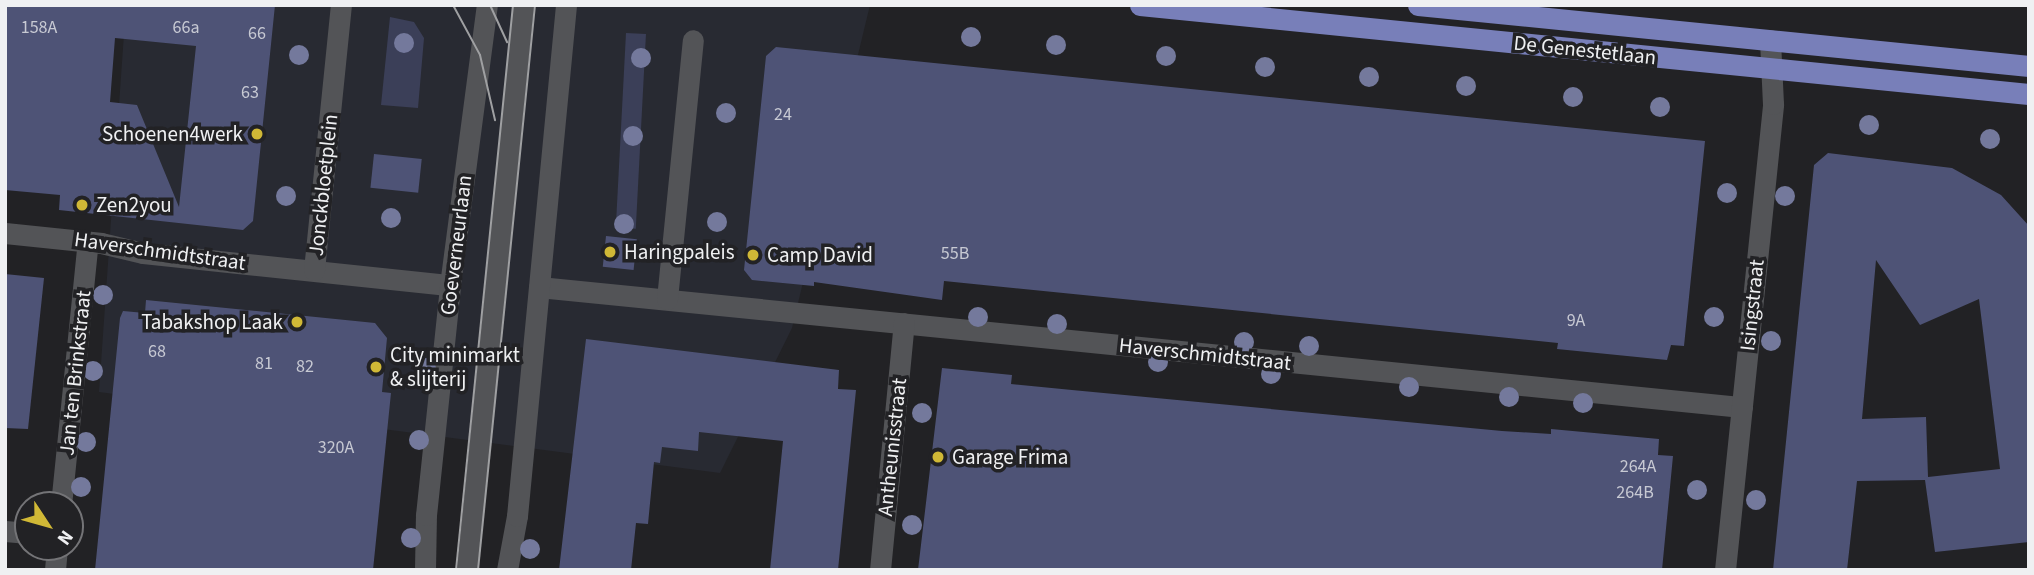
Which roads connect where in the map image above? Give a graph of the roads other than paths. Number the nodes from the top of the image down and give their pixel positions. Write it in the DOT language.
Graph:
graph roads {
  1 [pos="341,5"];
  2 [pos="487,5"];
  3 [pos="523,5"];
  4 [pos="566,5"];
  5 [pos="1140,5"];
  6 [pos="1418,5"];
  7 [pos="693,40"];
  8 [pos="1769,40"];
  9 [pos="2029,66"];
  10 [pos="1768,68"];
  11 [pos="2029,94"];
  12 [pos="5,233"];
  13 [pos="88,241"];
  14 [pos="314,270"];
  15 [pos="450,285"];
  16 [pos="539,287"];
  17 [pos="667,299"];
  18 [pos="904,323"];
  19 [pos="1742,407"];
  20 [pos="62,491"];
  21 [pos="425,570"];
  22 [pos="467,570"];
  23 [pos="507,570"];
  24 [pos="880,570"];
  25 [pos="1725,570"];
  1 -- 14 [label="street, Jonckbloetplein"];
  2 -- 15 [label="street, Goeverneurlaan"];
  3 -- 22 [label="street, Goeverneurlaan"];
  4 -- 16 [label="street"];
  5 -- 10 [label="main road, De Genestetlaan"];
  6 -- 8 [label="main road, De Genestetlaan"];
  7 -- 17 [label="street"];
  8 -- 9 [label="main road, De Genestetlaan"];
  8 -- 10 [label="street, Isingstraat"];
  10 -- 11 [label="main road, De Genestetlaan"];
  10 -- 19 [label="street, Isingstraat"];
  12 -- 13 [label="street, Haverschmidtstraat"];
  13 -- 14 [label="street, Haverschmidtstraat"];
  13 -- 20 [label="street, Jan ten Brinkstraat"];
  14 -- 15 [label="street, Jonckbloetplein"];
  15 -- 21 [label="street, Goeverneurlaan"];
  16 -- 17 [label="street"];
  16 -- 23 [label="street"];
  17 -- 18 [label="street, Haverschmidtstraat"];
  18 -- 19 [label="street, Haverschmidtstraat"];
  18 -- 24 [label="street, Antheunisstraat"];
  19 -- 25 [label="street, Isingstraat"];
}
